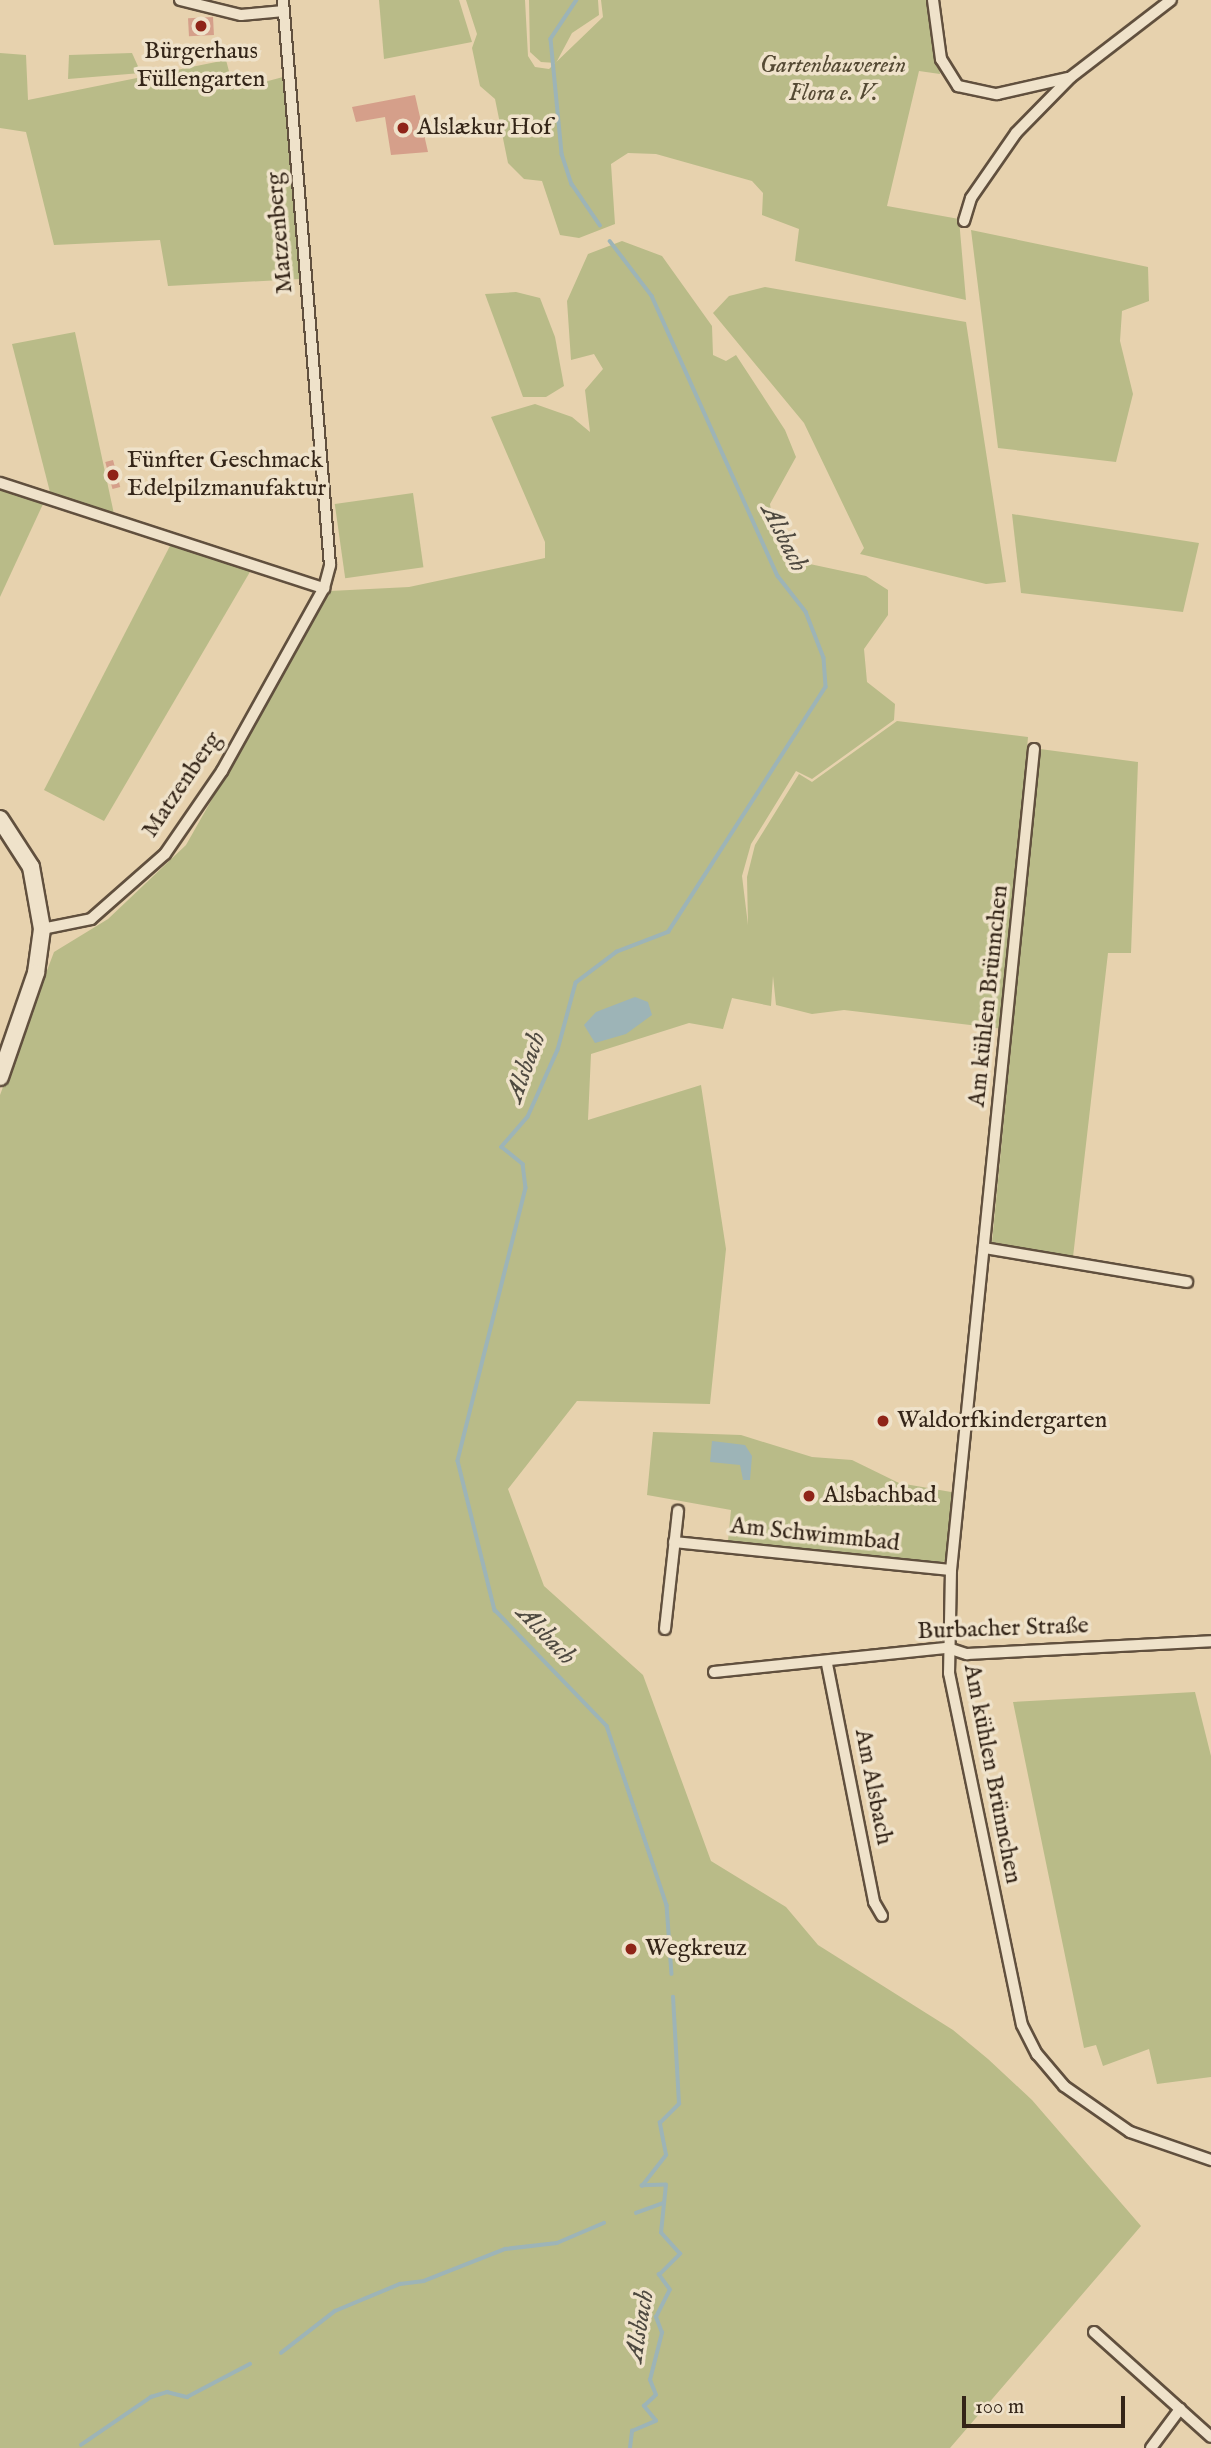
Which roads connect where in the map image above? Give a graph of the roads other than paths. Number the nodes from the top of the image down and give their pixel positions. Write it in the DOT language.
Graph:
graph roads {
  1 [pos="180,0"];
  2 [pos="933,0"];
  3 [pos="1171,0"];
  4 [pos="284,6"];
  5 [pos="1070,77"];
  6 [pos="964,221"];
  7 [pos="0,483"];
  8 [pos="324,588"];
  9 [pos="1034,749"];
  10 [pos="0,819"];
  11 [pos="42,929"];
  12 [pos="0,1077"];
  13 [pos="985,1248"];
  14 [pos="1187,1282"];
  15 [pos="678,1511"];
  16 [pos="674,1542"];
  17 [pos="951,1570"];
  18 [pos="665,1629"];
  19 [pos="1211,1641"];
  20 [pos="948,1648"];
  21 [pos="827,1664"];
  22 [pos="714,1672"];
  23 [pos="882,1916"];
  24 [pos="1211,2160"];
  25 [pos="1094,2332"];
  26 [pos="1180,2409"];
  27 [pos="1211,2437"];
  28 [pos="1151,2448"];
  1 -- 4 [label="street"];
  2 -- 5 [label="street"];
  3 -- 5 [label="street"];
  4 -- 8 [label="street, Matzenberg"];
  5 -- 6 [label="street"];
  7 -- 8 [label="street"];
  8 -- 11 [label="street, Matzenberg"];
  9 -- 13 [label="street, Am kühlen Brünnchen"];
  10 -- 11 [label="street"];
  11 -- 12 [label="street"];
  13 -- 14 [label="street"];
  13 -- 17 [label="street, Am kühlen Brünnchen"];
  15 -- 16 [label="street"];
  16 -- 17 [label="street, Am Schwimmbad"];
  16 -- 18 [label="street"];
  17 -- 20 [label="street, Am kühlen Brünnchen"];
  19 -- 20 [label="street, Burbacher Straße"];
  20 -- 21 [label="street, Burbacher Straße"];
  20 -- 24 [label="street, Am kühlen Brünnchen"];
  21 -- 22 [label="street, Burbacher Straße"];
  21 -- 23 [label="street, Am Alsbach"];
  25 -- 26 [label="street"];
  26 -- 27 [label="street"];
  26 -- 28 [label="street"];
}
